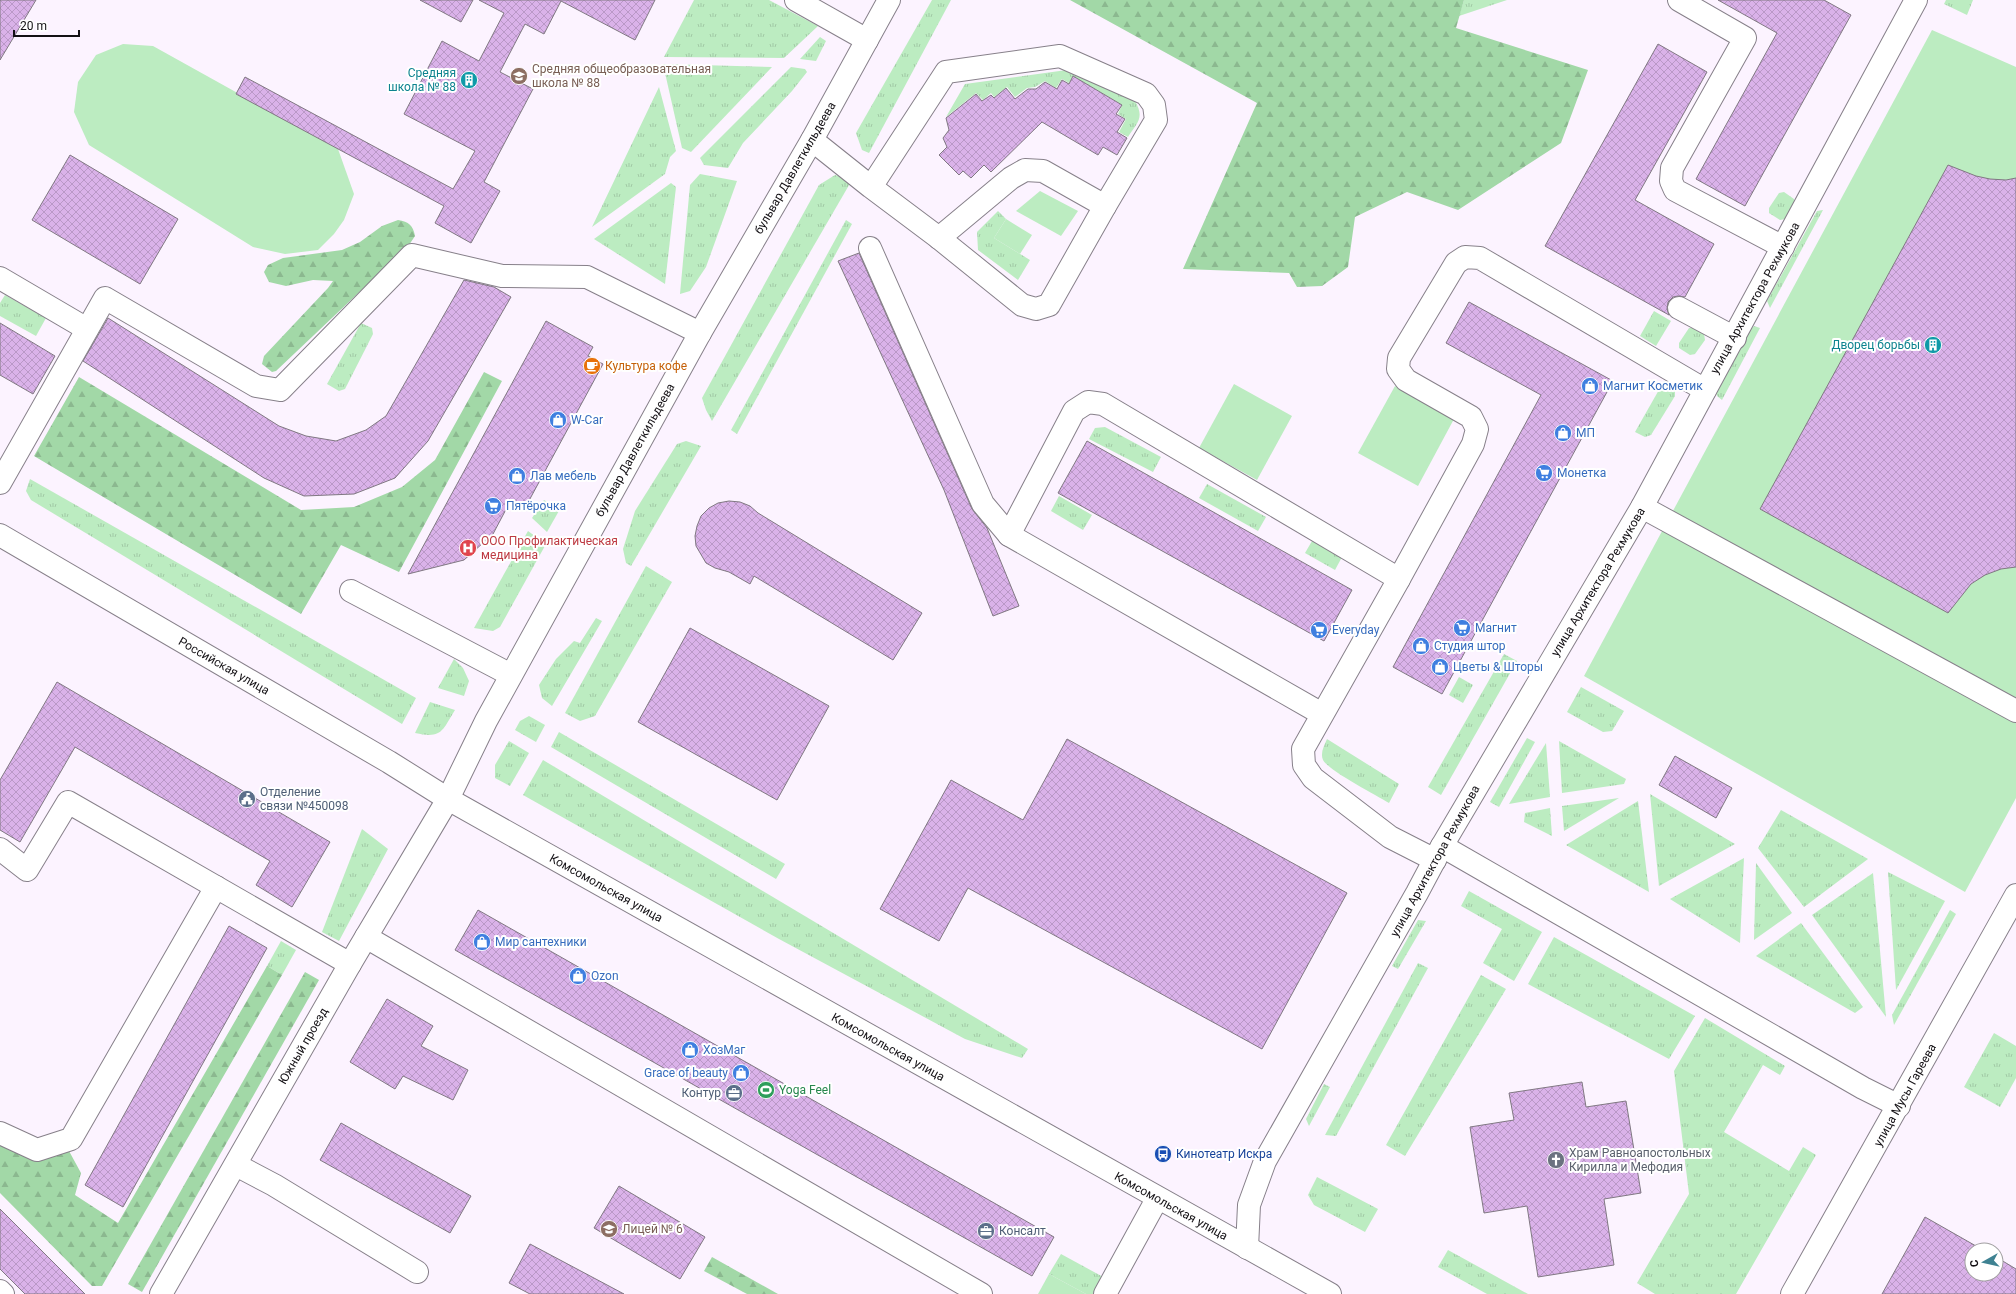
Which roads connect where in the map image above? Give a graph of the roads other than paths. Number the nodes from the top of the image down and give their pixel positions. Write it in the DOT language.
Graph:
graph roads {
  1 [pos="889,0"];
  2 [pos="1679,0"];
  3 [pos="1916,0"];
  4 [pos="809,3"];
  5 [pos="867,40"];
  6 [pos="812,140"];
  7 [pos="870,187"];
  8 [pos="1105,206"];
  9 [pos="940,238"];
  10 [pos="1783,247"];
  11 [pos="870,248"];
  12 [pos="0,278"];
  13 [pos="1680,308"];
  14 [pos="87,329"];
  15 [pos="700,332"];
  16 [pos="1734,338"];
  17 [pos="1705,390"];
  18 [pos="0,483"];
  19 [pos="1642,507"];
  20 [pos="0,535"];
  21 [pos="1009,535"];
  22 [pos="1399,579"];
  23 [pos="351,591"];
  24 [pos="511,675"];
  25 [pos="2016,711"];
  26 [pos="1322,714"];
  27 [pos="448,799"];
  28 [pos="0,849"];
  29 [pos="1438,853"];
  30 [pos="216,887"];
  31 [pos="2016,895"];
  32 [pos="366,937"];
  33 [pos="350,964"];
  34 [pos="1899,1106"];
  35 [pos="0,1133"];
  36 [pos="236,1165"];
  37 [pos="1158,1199"];
  38 [pos="1247,1248"];
  39 [pos="417,1272"];
  40 [pos="0,1291"];
  41 [pos="3,1294"];
  42 [pos="162,1294"];
  43 [pos="981,1294"];
  44 [pos="1105,1294"];
  45 [pos="1330,1294"];
  46 [pos="1792,1294"];
  1 -- 5 [label="street, бульвар Давлеткильдеева"];
  2 -- 10 [label="street"];
  3 -- 10 [label="street, улица Архитектора Рехмукова"];
  4 -- 5 [label="street"];
  5 -- 6 [label="street, бульвар Давлеткильдеева"];
  6 -- 7 [label="street"];
  6 -- 15 [label="street, бульвар Давлеткильдеева"];
  7 -- 8 [label="street"];
  7 -- 9 [label="street"];
  8 -- 9 [label="street"];
  8 -- 9 [label="street"];
  10 -- 16 [label="street, улица Архитектора Рехмукова"];
  11 -- 21 [label="street"];
  12 -- 14 [label="street"];
  13 -- 16 [label="street"];
  14 -- 15 [label="street"];
  14 -- 18 [label="street"];
  15 -- 24 [label="street, бульвар Давлеткильдеева"];
  16 -- 17 [label="street, улица Архитектора Рехмукова"];
  17 -- 19 [label="street, улица Архитектора Рехмукова"];
  17 -- 22 [label="street"];
  19 -- 25 [label="street"];
  19 -- 29 [label="street, улица Архитектора Рехмукова"];
  20 -- 27 [label="street, Российская улица"];
  21 -- 22 [label="street"];
  21 -- 26 [label="street"];
  22 -- 26 [label="street"];
  23 -- 24 [label="street"];
  24 -- 27 [label="street, бульвар Давлеткильдеева"];
  26 -- 29 [label="street"];
  27 -- 32 [label="street, Южный проезд"];
  27 -- 37 [label="street, Комсомольская улица"];
  28 -- 30 [label="street"];
  29 -- 34 [label="street"];
  29 -- 38 [label="street, улица Архитектора Рехмукова"];
  30 -- 33 [label="street"];
  30 -- 35 [label="street"];
  31 -- 34 [label="street, улица Мусы Гареева"];
  32 -- 33 [label="street, Южный проезд"];
  32 -- 43 [label="street"];
  33 -- 36 [label="street, Южный проезд"];
  34 -- 46 [label="street, улица Мусы Гареева"];
  36 -- 39 [label="street"];
  36 -- 42 [label="street, Южный проезд"];
  37 -- 38 [label="street, Комсомольская улица"];
  37 -- 44 [label="street"];
  38 -- 45 [label="street, Комсомольская улица"];
  40 -- 41 [label="street"];
}
